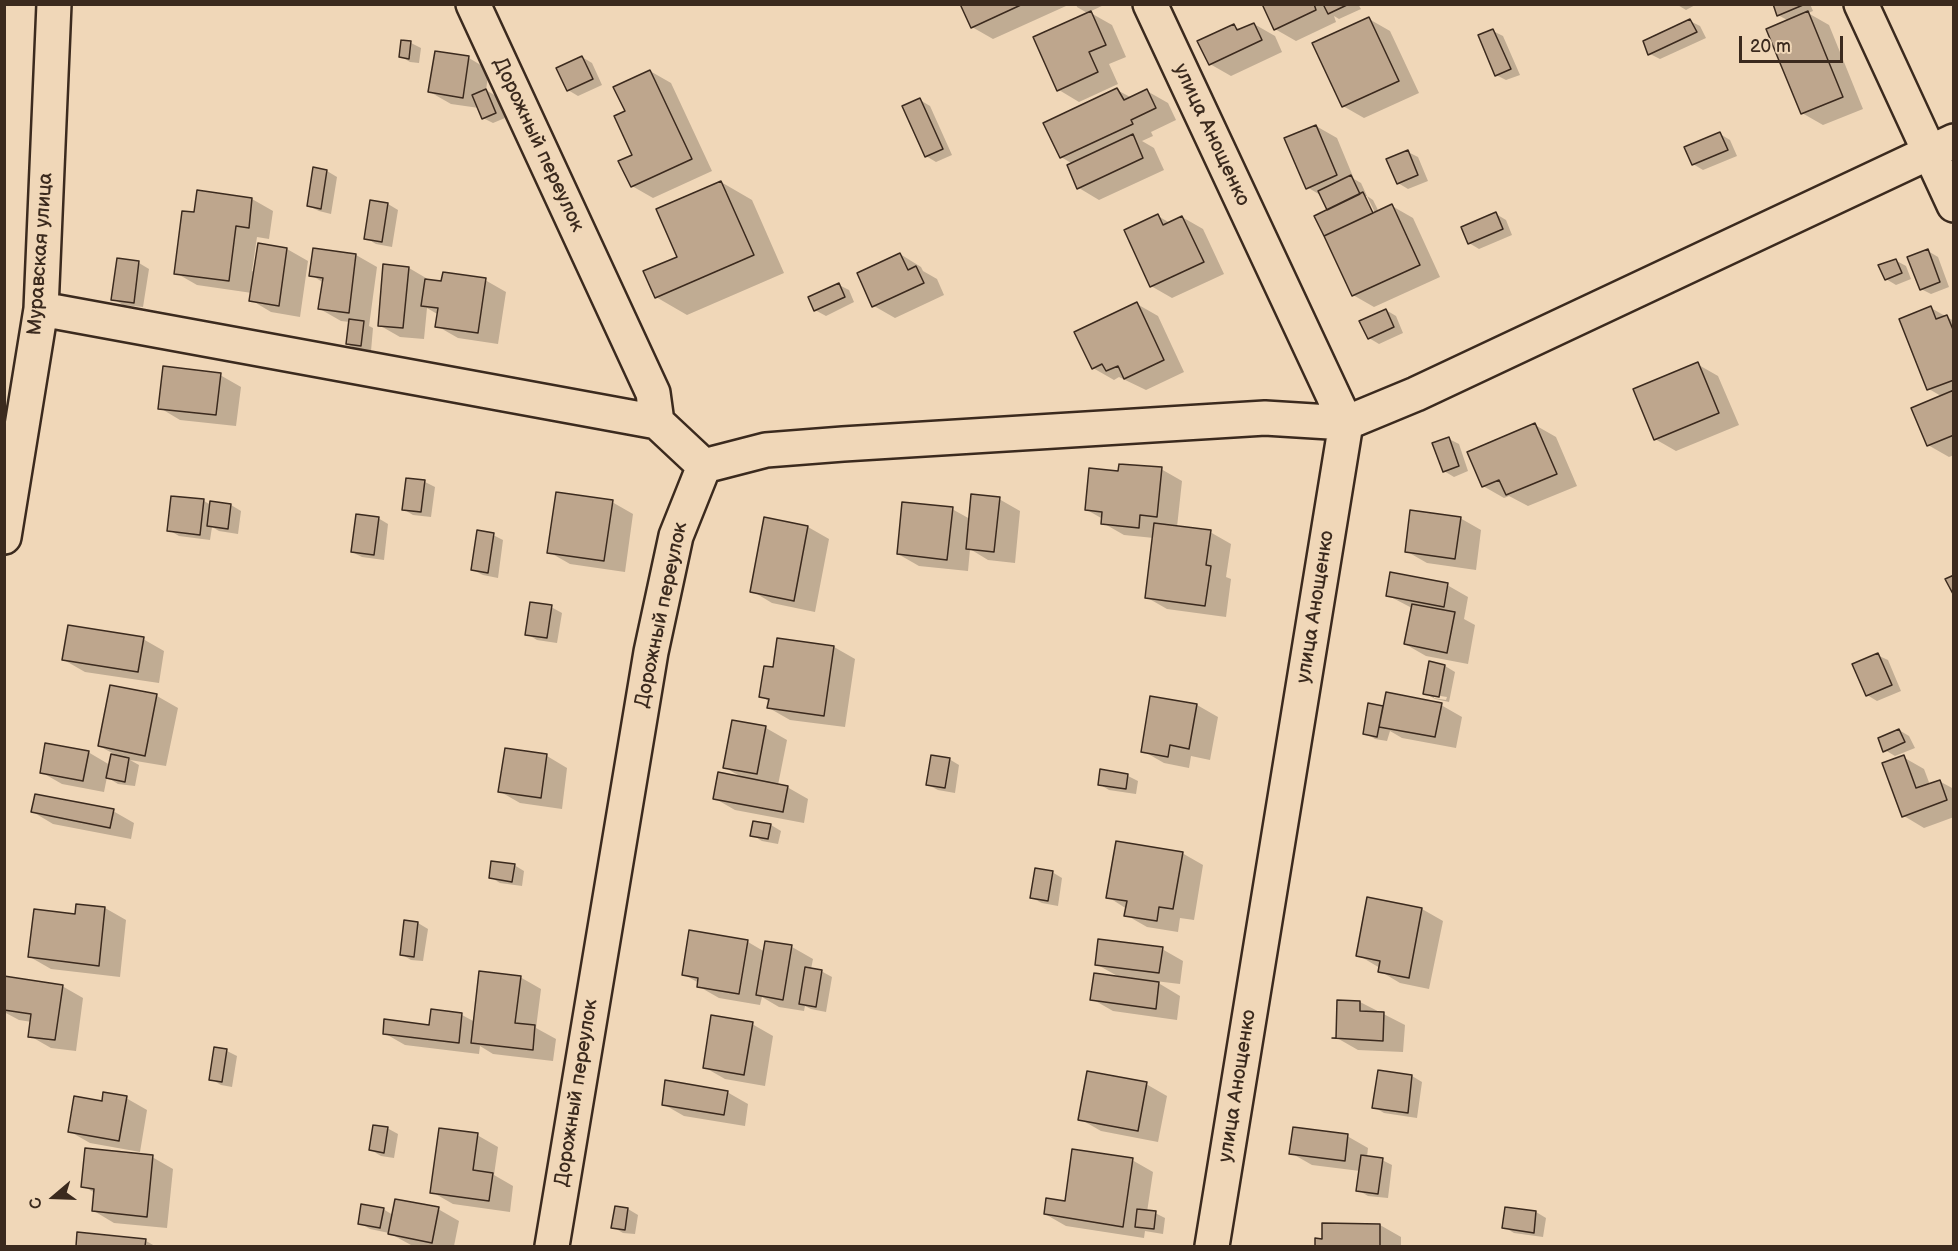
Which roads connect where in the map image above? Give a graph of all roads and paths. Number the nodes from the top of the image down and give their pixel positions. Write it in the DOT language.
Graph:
graph roads {
  1 [pos="54,4"];
  2 [pos="472,4"];
  3 [pos="1150,4"];
  4 [pos="1861,4"];
  5 [pos="1942,147"];
  6 [pos="1953,205"];
  7 [pos="41,309"];
  8 [pos="657,423"];
  9 [pos="1346,423"];
  10 [pos="704,466"];
  11 [pos="4,537"];
  12 [pos="552,1246"];
  13 [pos="1212,1246"];
  1 -- 7 [label="street, Муравская улица"];
  2 -- 8 [label="street, Дорожный переулок"];
  3 -- 9 [label="street, улица Анощенко"];
  4 -- 5 [label="street"];
  5 -- 6 [label="street"];
  5 -- 9 [label="street"];
  7 -- 8 [label="street"];
  7 -- 11 [label="street, Муравская улица"];
  8 -- 10 [label="street"];
  9 -- 10 [label="street"];
  9 -- 13 [label="street, улица Анощенко"];
  10 -- 12 [label="street, Дорожный переулок"];
}
